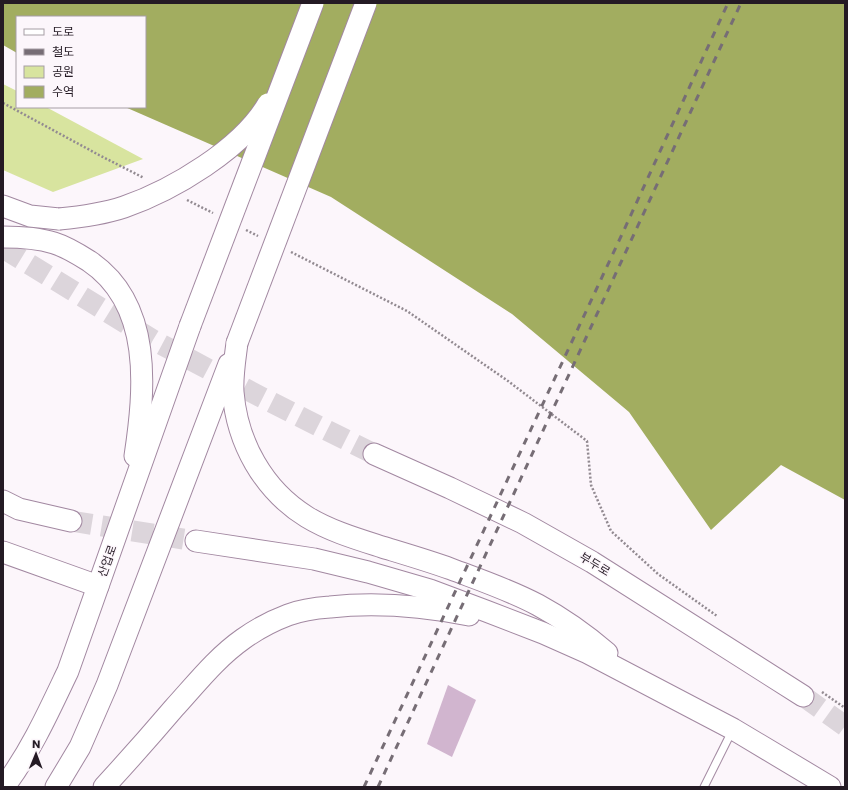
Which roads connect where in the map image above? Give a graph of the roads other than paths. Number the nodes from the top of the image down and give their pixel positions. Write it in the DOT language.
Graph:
graph roads {
  1 [pos="313,3"];
  2 [pos="366,3"];
  3 [pos="288,70"];
  4 [pos="3,206"];
  5 [pos="58,219"];
  6 [pos="3,231"];
  7 [pos="3,237"];
  8 [pos="236,344"];
  9 [pos="374,454"];
  10 [pos="3,501"];
  11 [pos="124,512"];
  12 [pos="71,521"];
  13 [pos="196,541"];
  14 [pos="3,552"];
  15 [pos="98,586"];
  16 [pos="543,633"];
  17 [pos="643,683"];
  18 [pos="811,693"];
  19 [pos="733,729"];
  20 [pos="823,783"];
  21 [pos="4,787"];
  22 [pos="56,787"];
  23 [pos="104,787"];
  24 [pos="704,787"];
  25 [pos="838,787"];
  1 -- 3 [label="main road, bridge"];
  2 -- 8 [label="main road, bridge"];
  3 -- 5 [label="main road, bridge"];
  3 -- 11 [label="main road, 산업로, bridge"];
  4 -- 5 [label="main road"];
  5 -- 6 [label="main road"];
  7 -- 11 [label="main road"];
  8 -- 17 [label="main road"];
  8 -- 22 [label="main road"];
  9 -- 18 [label="main road, 부두로"];
  10 -- 12 [label="main road"];
  11 -- 15 [label="main road, 산업로"];
  13 -- 16 [label="main road"];
  14 -- 15 [label="main road"];
  15 -- 21 [label="main road, 산업로"];
  16 -- 17 [label="main road"];
  16 -- 23 [label="main road"];
  17 -- 19 [label="main road"];
  19 -- 20 [label="main road"];
  19 -- 24 [label="lane"];
  20 -- 25 [label="main road"];
}
